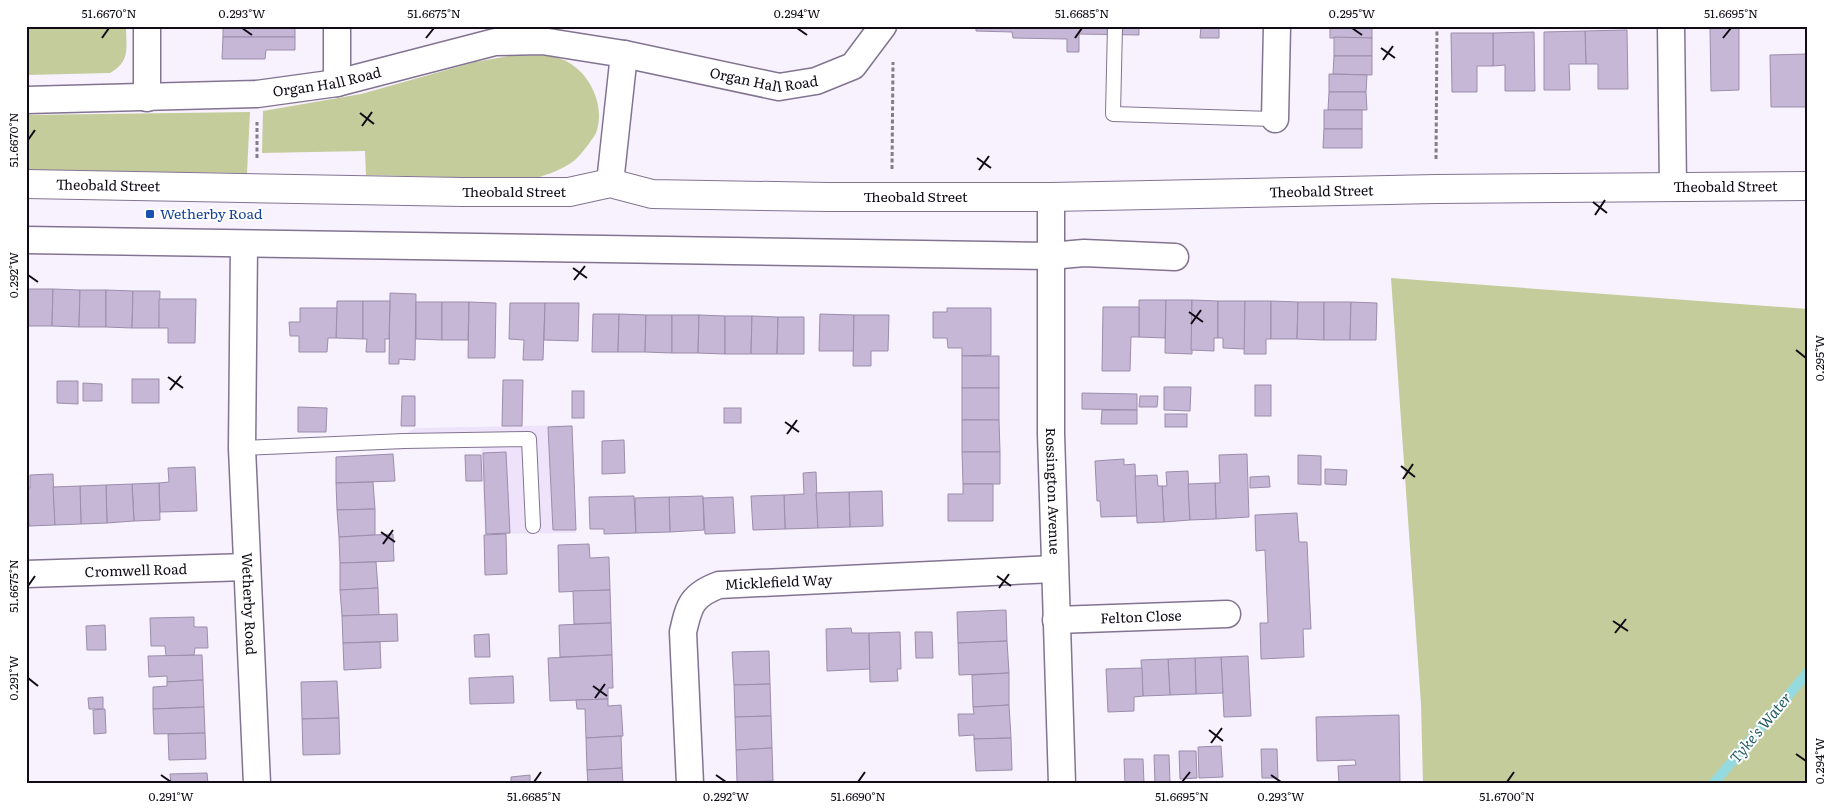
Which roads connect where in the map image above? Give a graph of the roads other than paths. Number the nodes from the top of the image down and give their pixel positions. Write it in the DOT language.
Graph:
graph roads {
  1 [pos="147,26"];
  2 [pos="337,26"];
  3 [pos="883,26"];
  4 [pos="1115,26"];
  5 [pos="1277,26"];
  6 [pos="1671,26"];
  7 [pos="624,54"];
  8 [pos="336,82"];
  9 [pos="147,98"];
  10 [pos="26,100"];
  11 [pos="1276,119"];
  12 [pos="610,182"];
  13 [pos="26,184"];
  14 [pos="1808,186"];
  15 [pos="1674,187"];
  16 [pos="1051,197"];
  17 [pos="26,240"];
  18 [pos="244,244"];
  19 [pos="1050,256"];
  20 [pos="1175,257"];
  21 [pos="242,448"];
  22 [pos="533,526"];
  23 [pos="247,567"];
  24 [pos="1054,569"];
  25 [pos="26,574"];
  26 [pos="1227,614"];
  27 [pos="1056,620"];
  28 [pos="257,784"];
  29 [pos="690,784"];
  30 [pos="1062,784"];
  1 -- 9 [label="street"];
  2 -- 8 [label="street"];
  3 -- 7 [label="street, Organ Hall Road"];
  4 -- 11 [label="lane"];
  5 -- 11 [label="street"];
  6 -- 15 [label="street"];
  7 -- 8 [label="street, Organ Hall Road"];
  7 -- 12 [label="street"];
  8 -- 9 [label="street, Organ Hall Road"];
  9 -- 10 [label="street, Organ Hall Road"];
  12 -- 13 [label="street, Theobald Street"];
  12 -- 16 [label="street, Theobald Street"];
  14 -- 15 [label="street, Theobald Street"];
  15 -- 16 [label="street, Theobald Street"];
  16 -- 19 [label="street, Rossington Avenue"];
  17 -- 18 [label="street"];
  18 -- 19 [label="street"];
  18 -- 21 [label="street, Wetherby Road"];
  19 -- 20 [label="street"];
  19 -- 24 [label="street, Rossington Avenue"];
  21 -- 22 [label="lane"];
  21 -- 23 [label="street, Wetherby Road"];
  23 -- 25 [label="street, Cromwell Road"];
  23 -- 28 [label="street, Wetherby Road"];
  24 -- 27 [label="street, Rossington Avenue"];
  24 -- 29 [label="street, Micklefield Way"];
  26 -- 27 [label="street, Felton Close"];
  27 -- 30 [label="street, Rossington Avenue"];
}
